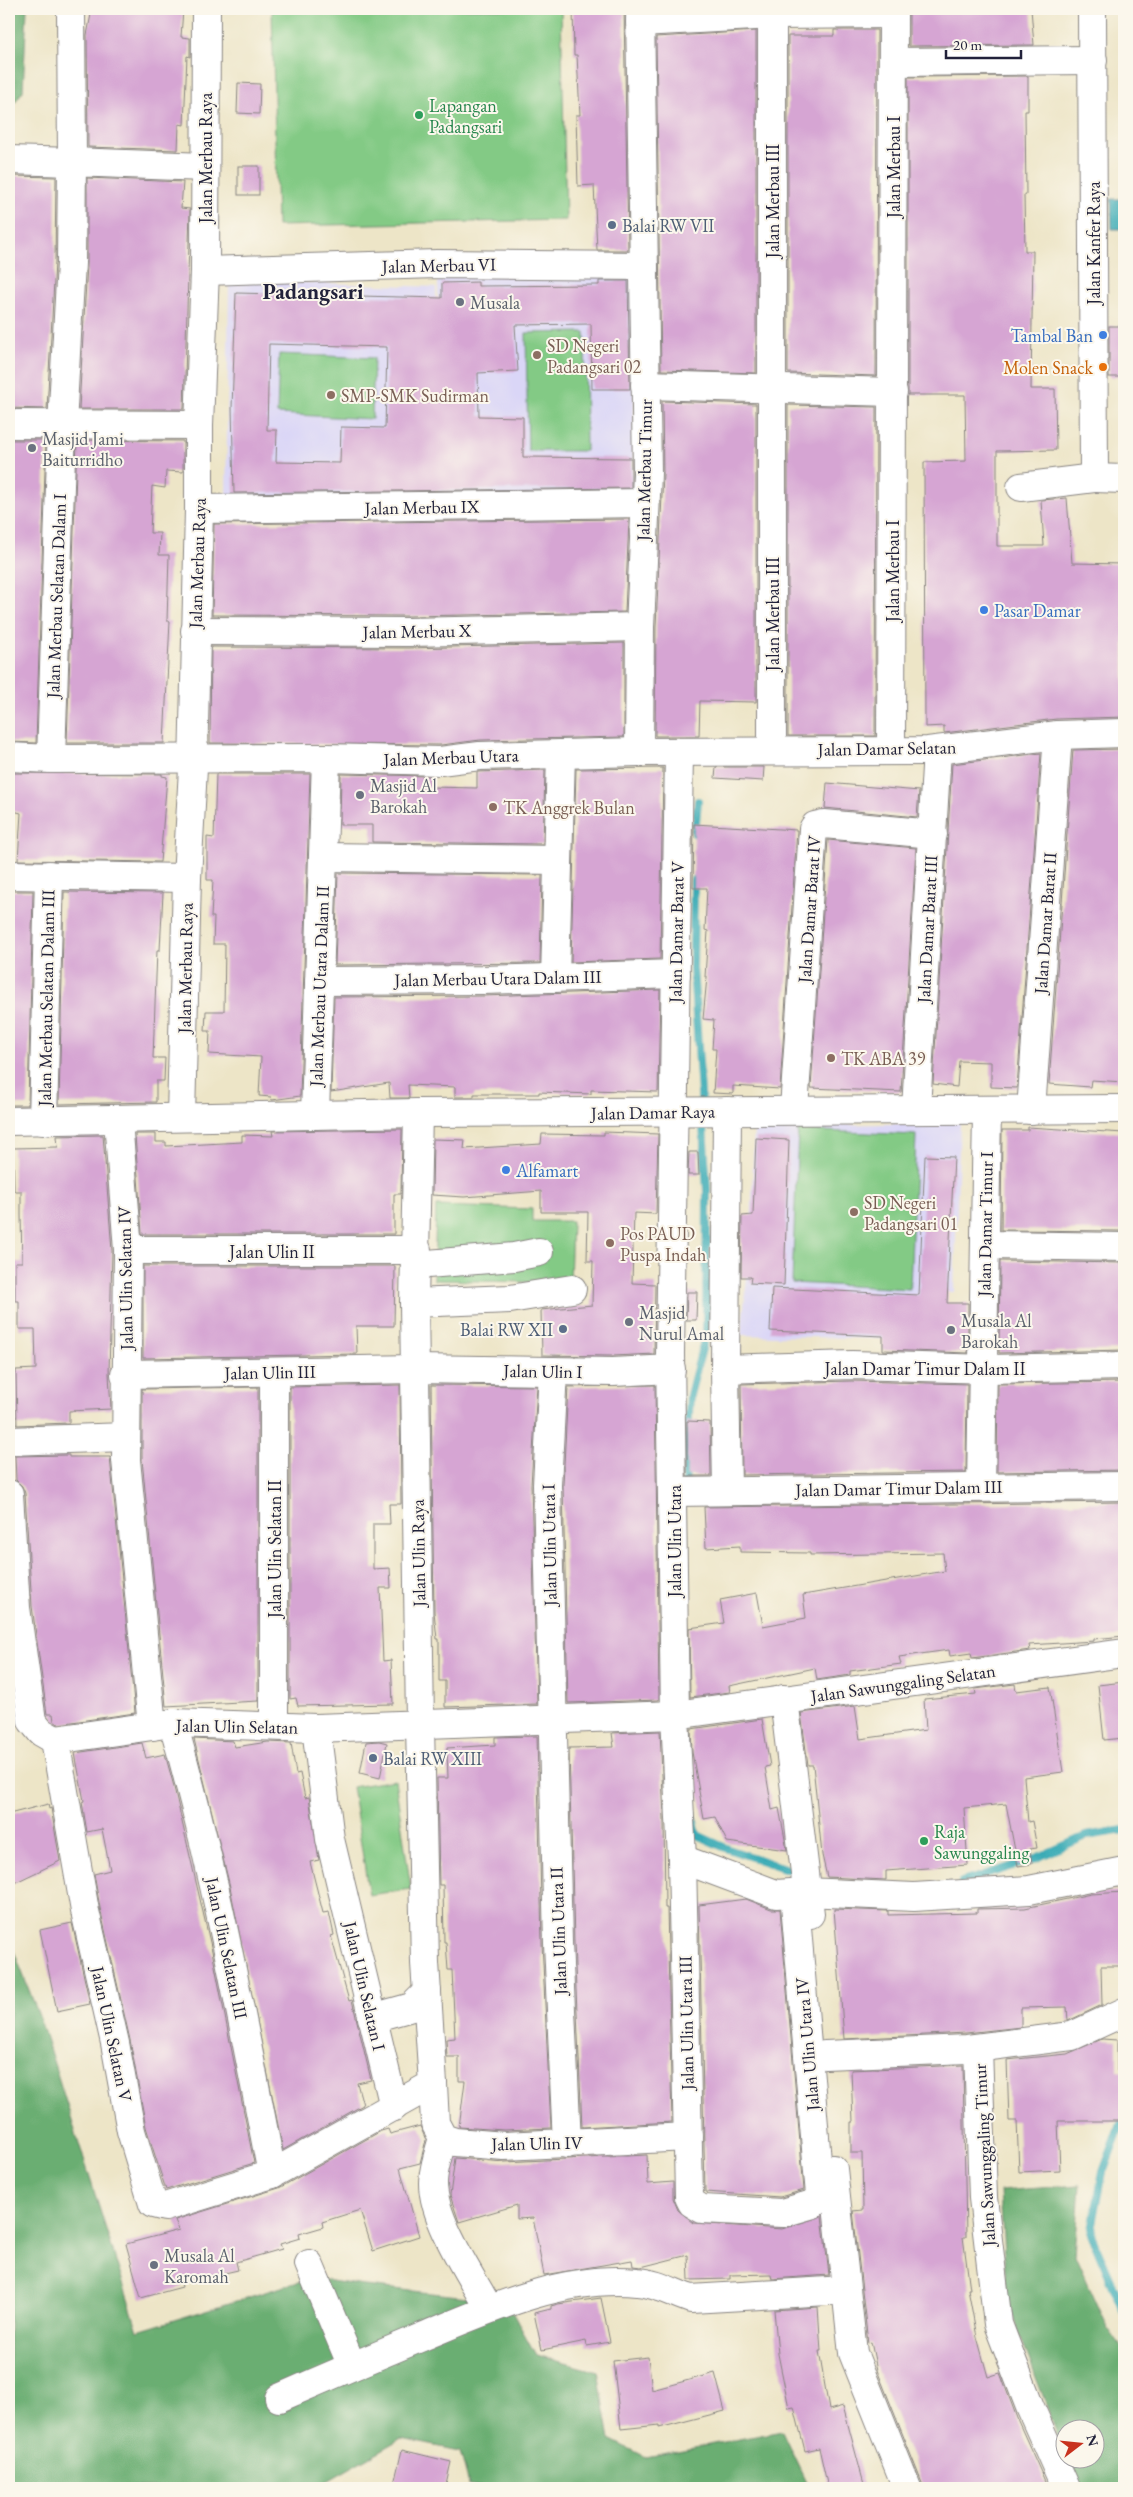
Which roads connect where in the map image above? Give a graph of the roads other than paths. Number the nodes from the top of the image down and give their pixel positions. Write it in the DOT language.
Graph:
graph roads {
  1 [pos="71,9"];
  2 [pos="206,9"];
  3 [pos="1092,9"];
  4 [pos="772,12"];
  5 [pos="893,12"];
  6 [pos="640,15"];
  7 [pos="1093,60"];
  8 [pos="893,62"];
  9 [pos="9,160"];
  10 [pos="72,162"];
  11 [pos="205,167"];
  12 [pos="644,266"];
  13 [pos="205,271"];
  14 [pos="646,385"];
  15 [pos="772,387"];
  16 [pos="893,392"];
  17 [pos="9,424"];
  18 [pos="62,425"];
  19 [pos="199,425"];
  20 [pos="1094,478"];
  21 [pos="1124,479"];
  22 [pos="1021,487"];
  23 [pos="645,503"];
  24 [pos="200,509"];
  25 [pos="640,626"];
  26 [pos="195,631"];
  27 [pos="1124,733"];
  28 [pos="1058,735"];
  29 [pos="772,750"];
  30 [pos="892,750"];
  31 [pos="938,750"];
  32 [pos="639,752"];
  33 [pos="678,752"];
  34 [pos="561,754"];
  35 [pos="9,757"];
  36 [pos="193,758"];
  37 [pos="326,758"];
  38 [pos="51,759"];
  39 [pos="933,834"];
  40 [pos="323,857"];
  41 [pos="558,860"];
  42 [pos="9,874"];
  43 [pos="49,875"];
  44 [pos="187,878"];
  45 [pos="676,974"];
  46 [pos="556,978"];
  47 [pos="320,981"];
  48 [pos="794,1109"];
  49 [pos="916,1109"];
  50 [pos="1124,1109"];
  51 [pos="987,1110"];
  52 [pos="1031,1110"];
  53 [pos="702,1112"];
  54 [pos="418,1113"];
  55 [pos="315,1115"];
  56 [pos="181,1117"];
  57 [pos="9,1120"];
  58 [pos="118,1120"];
  59 [pos="43,1121"];
  60 [pos="985,1245"];
  61 [pos="1124,1248"];
  62 [pos="128,1250"];
  63 [pos="539,1252"];
  64 [pos="416,1258"];
  65 [pos="572,1289"];
  66 [pos="414,1303"];
  67 [pos="1124,1366"];
  68 [pos="415,1369"];
  69 [pos="671,1369"];
  70 [pos="725,1369"];
  71 [pos="984,1369"];
  72 [pos="553,1371"];
  73 [pos="274,1372"];
  74 [pos="125,1374"];
  75 [pos="126,1437"];
  76 [pos="9,1441"];
  77 [pos="1124,1486"];
  78 [pos="981,1487"];
  79 [pos="727,1490"];
  80 [pos="682,1492"];
  81 [pos="9,1494"];
  82 [pos="1124,1653"];
  83 [pos="784,1699"];
  84 [pos="682,1714"];
  85 [pos="552,1718"];
  86 [pos="420,1724"];
  87 [pos="162,1725"];
  88 [pos="274,1726"];
  89 [pos="316,1728"];
  90 [pos="55,1740"];
  91 [pos="682,1859"];
  92 [pos="1124,1871"];
  93 [pos="802,1883"];
  94 [pos="427,1992"];
  95 [pos="1124,2012"];
  96 [pos="372,2018"];
  97 [pos="978,2048"];
  98 [pos="825,2054"];
  99 [pos="433,2084"];
  100 [pos="394,2107"];
  101 [pos="821,2113"];
  102 [pos="688,2137"];
  103 [pos="443,2138"];
  104 [pos="567,2144"];
  105 [pos="272,2174"];
  106 [pos="820,2195"];
  107 [pos="309,2264"];
  108 [pos="845,2290"];
  109 [pos="489,2309"];
  110 [pos="352,2366"];
  111 [pos="279,2398"];
  112 [pos="907,2488"];
  113 [pos="1066,2488"];
  1 -- 10 [label="street, Jalan Merbau Selatan Dalam I"];
  2 -- 11 [label="street, Jalan Merbau Raya"];
  3 -- 7 [label="street, Jalan Kanfer Raya"];
  4 -- 5 [label="street, Jalan Merbau I"];
  4 -- 6 [label="street"];
  4 -- 15 [label="street, Jalan Merbau III"];
  5 -- 8 [label="street, Jalan Merbau I"];
  6 -- 12 [label="street, Jalan Merbau Timur"];
  7 -- 8 [label="street"];
  7 -- 20 [label="street, Jalan Kanfer Raya"];
  8 -- 16 [label="street, Jalan Merbau I"];
  9 -- 10 [label="street"];
  10 -- 11 [label="street"];
  10 -- 18 [label="street, Jalan Merbau Selatan Dalam I"];
  11 -- 13 [label="street, Jalan Merbau Raya"];
  12 -- 13 [label="street, Jalan Merbau VI"];
  12 -- 14 [label="street, Jalan Merbau Timur"];
  13 -- 19 [label="street, Jalan Merbau Raya"];
  14 -- 15 [label="street"];
  14 -- 23 [label="street, Jalan Merbau Timur"];
  15 -- 16 [label="street"];
  15 -- 29 [label="street, Jalan Merbau III"];
  16 -- 30 [label="street, Jalan Merbau I"];
  17 -- 18 [label="street"];
  18 -- 19 [label="street"];
  18 -- 38 [label="street, Jalan Merbau Selatan Dalam I"];
  19 -- 24 [label="street, Jalan Merbau Raya"];
  20 -- 21 [label="street"];
  20 -- 22 [label="street"];
  23 -- 24 [label="street, Jalan Merbau IX"];
  23 -- 25 [label="street, Jalan Merbau Timur"];
  24 -- 26 [label="street, Jalan Merbau Raya"];
  25 -- 26 [label="street, Jalan Merbau X"];
  25 -- 32 [label="street, Jalan Merbau Timur"];
  26 -- 36 [label="street, Jalan Merbau Raya"];
  27 -- 28 [label="street, Jalan Damar Selatan"];
  28 -- 31 [label="street, Jalan Damar Selatan"];
  28 -- 52 [label="street, Jalan Damar Barat II"];
  29 -- 30 [label="street, Jalan Damar Selatan"];
  29 -- 33 [label="street, Jalan Damar Selatan"];
  30 -- 31 [label="street, Jalan Damar Selatan"];
  31 -- 39 [label="street, Jalan Damar Barat III"];
  32 -- 33 [label="street, Jalan Merbau Utara"];
  32 -- 34 [label="street, Jalan Merbau Utara"];
  33 -- 45 [label="street, Jalan Damar Barat V"];
  34 -- 37 [label="street, Jalan Merbau Utara"];
  34 -- 41 [label="street"];
  35 -- 38 [label="street, Jalan Merbau Utara"];
  36 -- 37 [label="street, Jalan Merbau Utara"];
  36 -- 38 [label="street, Jalan Merbau Utara"];
  36 -- 44 [label="street, Jalan Merbau Raya"];
  37 -- 40 [label="street, Jalan Merbau Utara Dalam II"];
  39 -- 48 [label="street, Jalan Damar Barat IV"];
  39 -- 49 [label="street, Jalan Damar Barat III"];
  40 -- 41 [label="street"];
  40 -- 47 [label="street, Jalan Merbau Utara Dalam II"];
  41 -- 46 [label="street"];
  42 -- 43 [label="street"];
  43 -- 44 [label="street"];
  43 -- 59 [label="street, Jalan Merbau Selatan Dalam III"];
  44 -- 56 [label="street, Jalan Merbau Raya"];
  45 -- 46 [label="street, Jalan Merbau Utara Dalam III"];
  45 -- 53 [label="street, Jalan Damar Barat V"];
  46 -- 47 [label="street, Jalan Merbau Utara Dalam III"];
  47 -- 55 [label="street, Jalan Merbau Utara Dalam II"];
  48 -- 49 [label="street, Jalan Damar Raya"];
  48 -- 53 [label="street, Jalan Damar Raya"];
  49 -- 51 [label="street, Jalan Damar Raya"];
  50 -- 52 [label="street, Jalan Damar Raya"];
  51 -- 52 [label="street, Jalan Damar Raya"];
  51 -- 60 [label="street, Jalan Damar Timur I"];
  53 -- 54 [label="street, Jalan Damar Raya"];
  53 -- 69 [label="street, Jalan Ulin Utara"];
  53 -- 70 [label="street"];
  54 -- 55 [label="street, Jalan Damar Raya"];
  54 -- 64 [label="street, Jalan Ulin Raya"];
  55 -- 56 [label="street, Jalan Damar Raya"];
  56 -- 58 [label="street, Jalan Damar Raya"];
  57 -- 59 [label="street, Jalan Damar Raya"];
  58 -- 59 [label="street, Jalan Damar Raya"];
  58 -- 62 [label="street, Jalan Ulin Selatan IV"];
  60 -- 61 [label="street"];
  60 -- 71 [label="street, Jalan Damar Timur I"];
  62 -- 64 [label="street, Jalan Ulin II"];
  62 -- 74 [label="street, Jalan Ulin Selatan IV"];
  63 -- 64 [label="street, Jalan Ulin II"];
  64 -- 66 [label="street, Jalan Ulin Raya"];
  65 -- 66 [label="street"];
  66 -- 68 [label="street, Jalan Ulin Raya"];
  67 -- 71 [label="street, Jalan Damar Timur Dalam II"];
  68 -- 72 [label="street, Jalan Ulin I"];
  68 -- 73 [label="street, Jalan Ulin III"];
  68 -- 86 [label="street, Jalan Ulin Raya"];
  69 -- 72 [label="street, Jalan Ulin I"];
  69 -- 80 [label="street, Jalan Ulin Utara"];
  70 -- 71 [label="street, Jalan Damar Timur Dalam II"];
  70 -- 79 [label="street"];
  71 -- 78 [label="street, Jalan Damar Timur I"];
  72 -- 85 [label="street, Jalan Ulin Utara I"];
  73 -- 74 [label="street, Jalan Ulin III"];
  73 -- 88 [label="street, Jalan Ulin Selatan II"];
  74 -- 75 [label="street, Jalan Ulin Selatan IV"];
  75 -- 76 [label="street"];
  75 -- 87 [label="street, Jalan Ulin Selatan IV"];
  77 -- 78 [label="street, Jalan Damar Timur Dalam III"];
  78 -- 79 [label="street, Jalan Damar Timur Dalam III"];
  79 -- 80 [label="street, Jalan Damar Timur Dalam III"];
  80 -- 84 [label="street, Jalan Ulin Utara"];
  81 -- 90 [label="street"];
  82 -- 83 [label="street, Jalan Sawunggaling Selatan"];
  83 -- 84 [label="street, Jalan Sawunggaling Selatan"];
  83 -- 93 [label="street"];
  84 -- 85 [label="street"];
  84 -- 91 [label="street, Jalan Ulin Utara III"];
  85 -- 86 [label="street"];
  85 -- 104 [label="street, Jalan Ulin Utara II"];
  86 -- 89 [label="street, Jalan Ulin Selatan"];
  86 -- 94 [label="street, Jalan Ulin Raya"];
  87 -- 88 [label="street, Jalan Ulin Selatan"];
  87 -- 90 [label="street, Jalan Ulin Selatan"];
  87 -- 105 [label="street, Jalan Ulin Selatan III"];
  88 -- 89 [label="street, Jalan Ulin Selatan"];
  89 -- 96 [label="street, Jalan Ulin Selatan I"];
  90 -- 105 [label="street, Jalan Ulin Selatan V"];
  91 -- 93 [label="street"];
  91 -- 102 [label="street, Jalan Ulin Utara III"];
  92 -- 93 [label="street"];
  93 -- 98 [label="street"];
  93 -- 101 [label="street, Jalan Ulin Utara IV"];
  94 -- 96 [label="street"];
  94 -- 99 [label="street, Jalan Ulin Raya"];
  95 -- 97 [label="street, Jalan Sawunggaling Timur"];
  96 -- 100 [label="street, Jalan Ulin Selatan I"];
  97 -- 98 [label="street, Jalan Sawunggaling Timur"];
  97 -- 113 [label="street, Jalan Sawunggaling Timur"];
  98 -- 101 [label="street"];
  99 -- 100 [label="street"];
  99 -- 103 [label="street"];
  100 -- 105 [label="street"];
  101 -- 106 [label="street, Jalan Ulin Utara IV"];
  101 -- 108 [label="street"];
  102 -- 104 [label="street, Jalan Ulin IV"];
  102 -- 106 [label="street, Jalan Ulin Utara III"];
  103 -- 104 [label="street, Jalan Ulin IV"];
  103 -- 109 [label="street"];
  107 -- 110 [label="street"];
  108 -- 109 [label="street"];
  108 -- 112 [label="street"];
  109 -- 110 [label="street"];
  110 -- 111 [label="street"];
}
